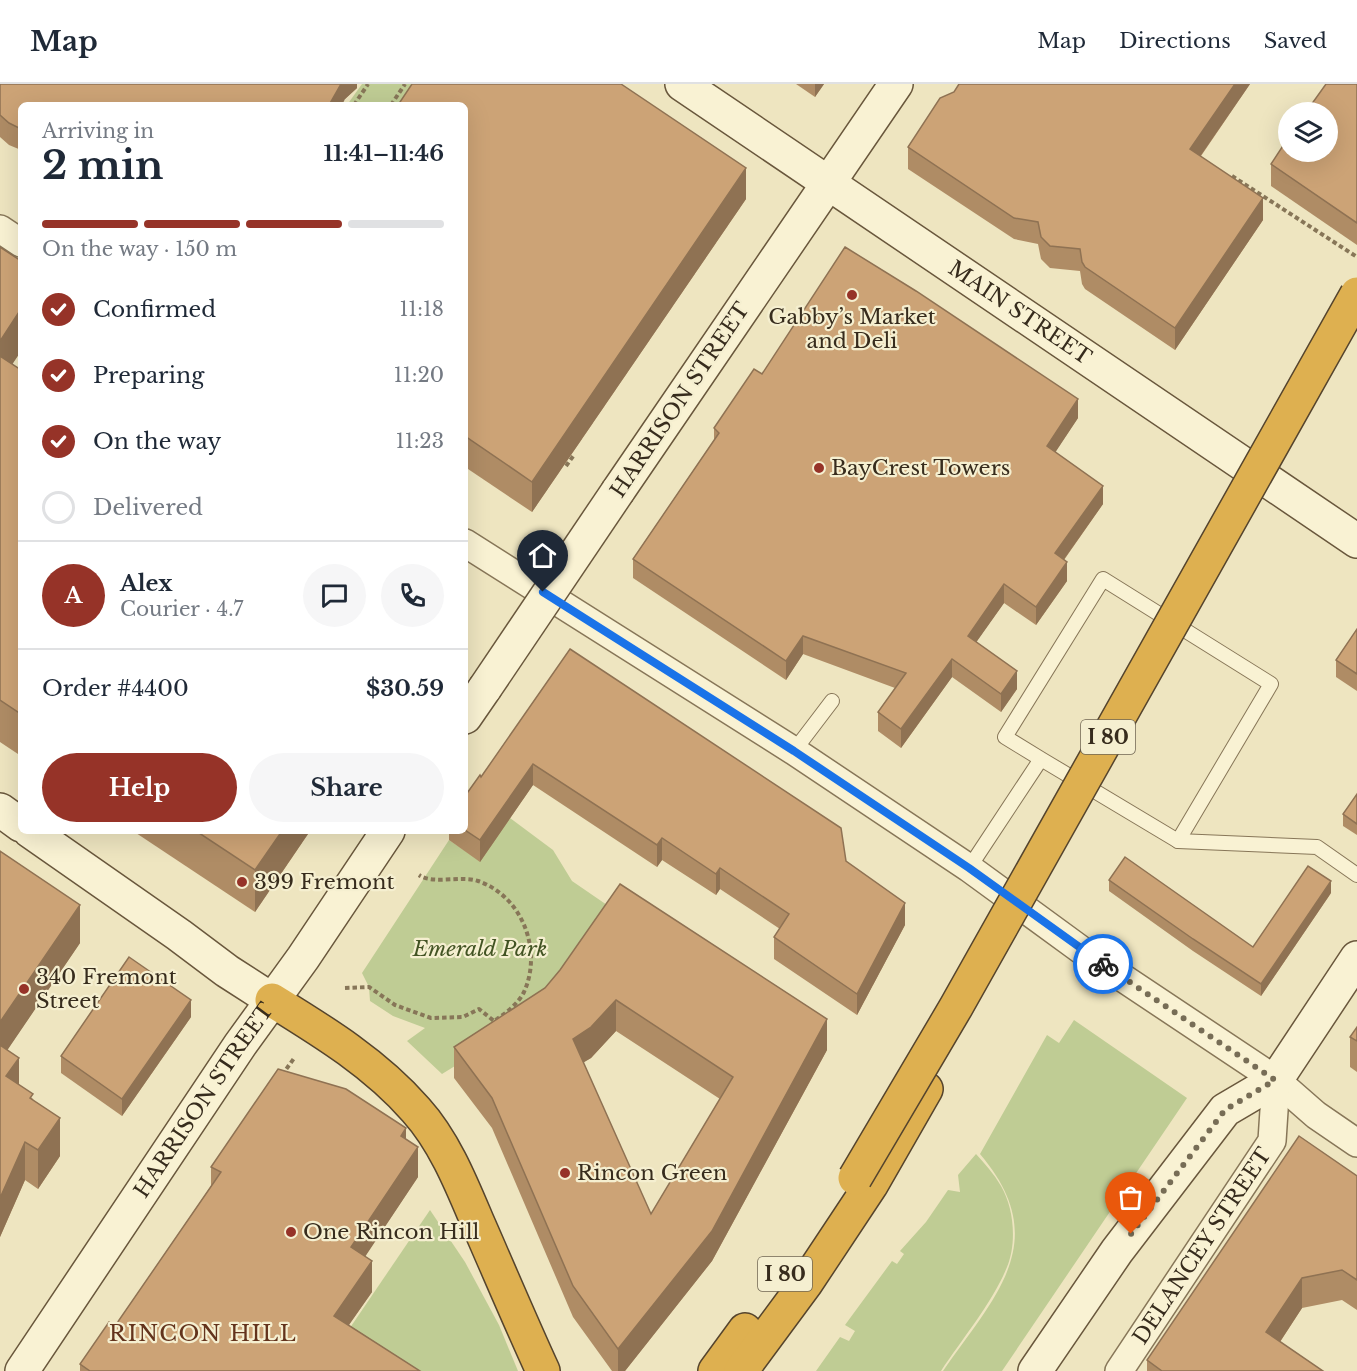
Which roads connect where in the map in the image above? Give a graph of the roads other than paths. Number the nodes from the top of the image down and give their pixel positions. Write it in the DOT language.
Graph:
graph roads {
  1 [pos="682,84"];
  2 [pos="896,84"];
  3 [pos="828,184"];
  4 [pos="0,229"];
  5 [pos="18,241"];
  6 [pos="1357,294"];
  7 [pos="1357,326"];
  8 [pos="1357,541"];
  9 [pos="468,545"];
  10 [pos="832,701"];
  11 [pos="468,712"];
  12 [pos="794,751"];
  13 [pos="1041,759"];
  14 [pos="0,810"];
  15 [pos="18,823"];
  16 [pos="34,834"];
  17 [pos="386,834"];
  18 [pos="1179,841"];
  19 [pos="969,868"];
  20 [pos="1357,875"];
  21 [pos="1357,958"];
  22 [pos="273,1000"];
  23 [pos="1275,1080"];
  24 [pos="1357,1143"];
  25 [pos="806,1283"];
  26 [pos="22,1371"];
  27 [pos="543,1371"];
  28 [pos="715,1371"];
  29 [pos="741,1371"];
  30 [pos="758,1371"];
  31 [pos="1035,1371"];
  32 [pos="1119,1371"];
  1 -- 3 [label="main road, MAIN STREET"];
  2 -- 3 [label="main road, HARRISON STREET"];
  3 -- 8 [label="main road, MAIN STREET"];
  3 -- 11 [label="main road, HARRISON STREET, bridge"];
  4 -- 5 [label="street"];
  6 -- 28 [label="highway, I 80, bridge"];
  7 -- 25 [label="highway, I 80"];
  9 -- 12 [label="street"];
  10 -- 12 [label="lane"];
  12 -- 19 [label="street"];
  13 -- 18 [label="lane"];
  13 -- 18 [label="lane"];
  13 -- 19 [label="lane"];
  14 -- 15 [label="main road"];
  16 -- 22 [label="main road"];
  17 -- 22 [label="main road, HARRISON STREET"];
  18 -- 20 [label="lane"];
  19 -- 23 [label="street"];
  21 -- 23 [label="main road"];
  22 -- 26 [label="main road, HARRISON STREET"];
  22 -- 27 [label="highway"];
  23 -- 24 [label="street"];
  23 -- 31 [label="main road"];
  23 -- 32 [label="street, DELANCEY STREET"];
  25 -- 29 [label="highway, I 80"];
  25 -- 30 [label="highway"];
}
